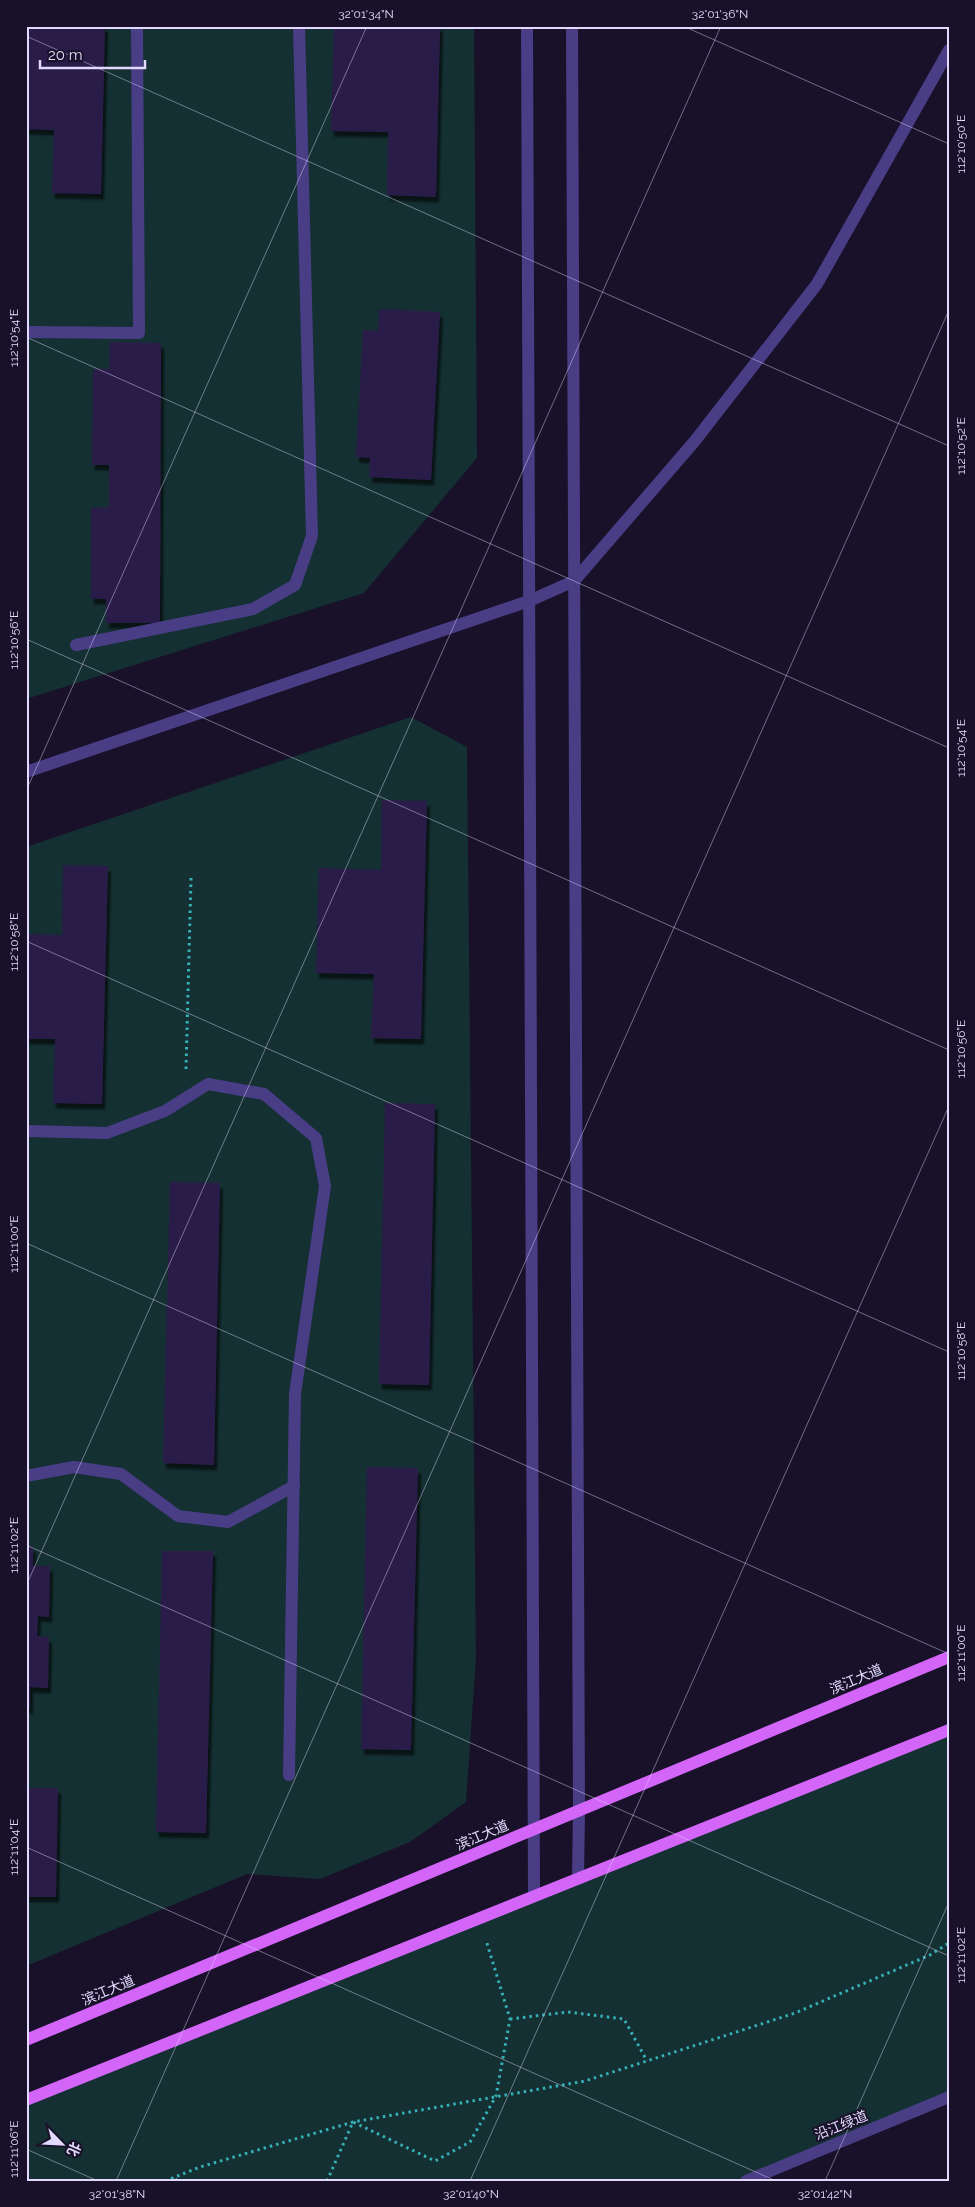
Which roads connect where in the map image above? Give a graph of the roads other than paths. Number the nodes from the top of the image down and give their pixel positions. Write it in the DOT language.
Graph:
graph roads {
  1 [pos="137,26"];
  2 [pos="300,26"];
  3 [pos="527,26"];
  4 [pos="572,26"];
  5 [pos="949,50"];
  6 [pos="26,332"];
  7 [pos="574,581"];
  8 [pos="529,601"];
  9 [pos="76,645"];
  10 [pos="26,772"];
  11 [pos="26,1131"];
  12 [pos="26,1476"];
  13 [pos="294,1486"];
  14 [pos="949,1657"];
  15 [pos="949,1730"];
  16 [pos="289,1775"];
  17 [pos="579,1810"];
  18 [pos="535,1828"];
  19 [pos="578,1879"];
  20 [pos="534,1896"];
  21 [pos="26,2040"];
  22 [pos="949,2097"];
  23 [pos="26,2100"];
  24 [pos="746,2181"];
  1 -- 6 [label="street"];
  2 -- 9 [label="street"];
  3 -- 8 [label="street"];
  4 -- 7 [label="street"];
  5 -- 7 [label="street"];
  7 -- 8 [label="street"];
  7 -- 17 [label="street"];
  8 -- 10 [label="street"];
  8 -- 18 [label="street"];
  11 -- 13 [label="street"];
  12 -- 13 [label="street"];
  13 -- 16 [label="street"];
  14 -- 17 [label="main road, 滨江大道"];
  15 -- 19 [label="main road"];
  17 -- 18 [label="main road, 滨江大道"];
  17 -- 19 [label="street"];
  18 -- 20 [label="street"];
  18 -- 21 [label="main road, 滨江大道"];
  19 -- 20 [label="main road"];
  20 -- 23 [label="main road"];
  22 -- 24 [label="street, 沿江绿道"];
}
